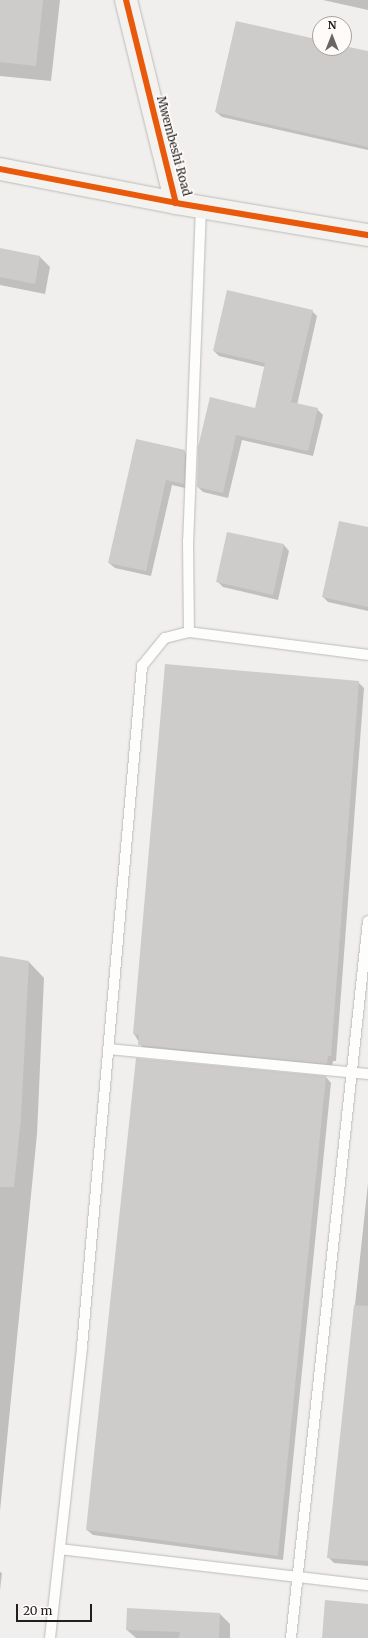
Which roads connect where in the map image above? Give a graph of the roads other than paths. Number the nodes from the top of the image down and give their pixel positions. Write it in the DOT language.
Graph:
graph roads {
  1 [pos="126,0"];
  2 [pos="0,169"];
  3 [pos="176,203"];
  4 [pos="200,207"];
  5 [pos="368,235"];
  6 [pos="189,632"];
  7 [pos="368,655"];
  8 [pos="368,921"];
  9 [pos="108,1049"];
  10 [pos="352,1073"];
  11 [pos="368,1074"];
  12 [pos="60,1549"];
  13 [pos="298,1577"];
  14 [pos="368,1585"];
  15 [pos="50,1638"];
  16 [pos="292,1638"];
  1 -- 3 [label="street, Mwembeshi Road"];
  2 -- 3 [label="street"];
  3 -- 4 [label="street, Mwembeshi Road"];
  4 -- 5 [label="street, Mwembeshi Road"];
  4 -- 6 [label="lane"];
  6 -- 7 [label="lane"];
  6 -- 9 [label="lane"];
  8 -- 10 [label="lane"];
  9 -- 10 [label="lane"];
  9 -- 12 [label="lane"];
  10 -- 11 [label="lane"];
  10 -- 13 [label="lane"];
  12 -- 13 [label="lane"];
  12 -- 15 [label="lane"];
  13 -- 14 [label="lane"];
  13 -- 16 [label="lane"];
}
